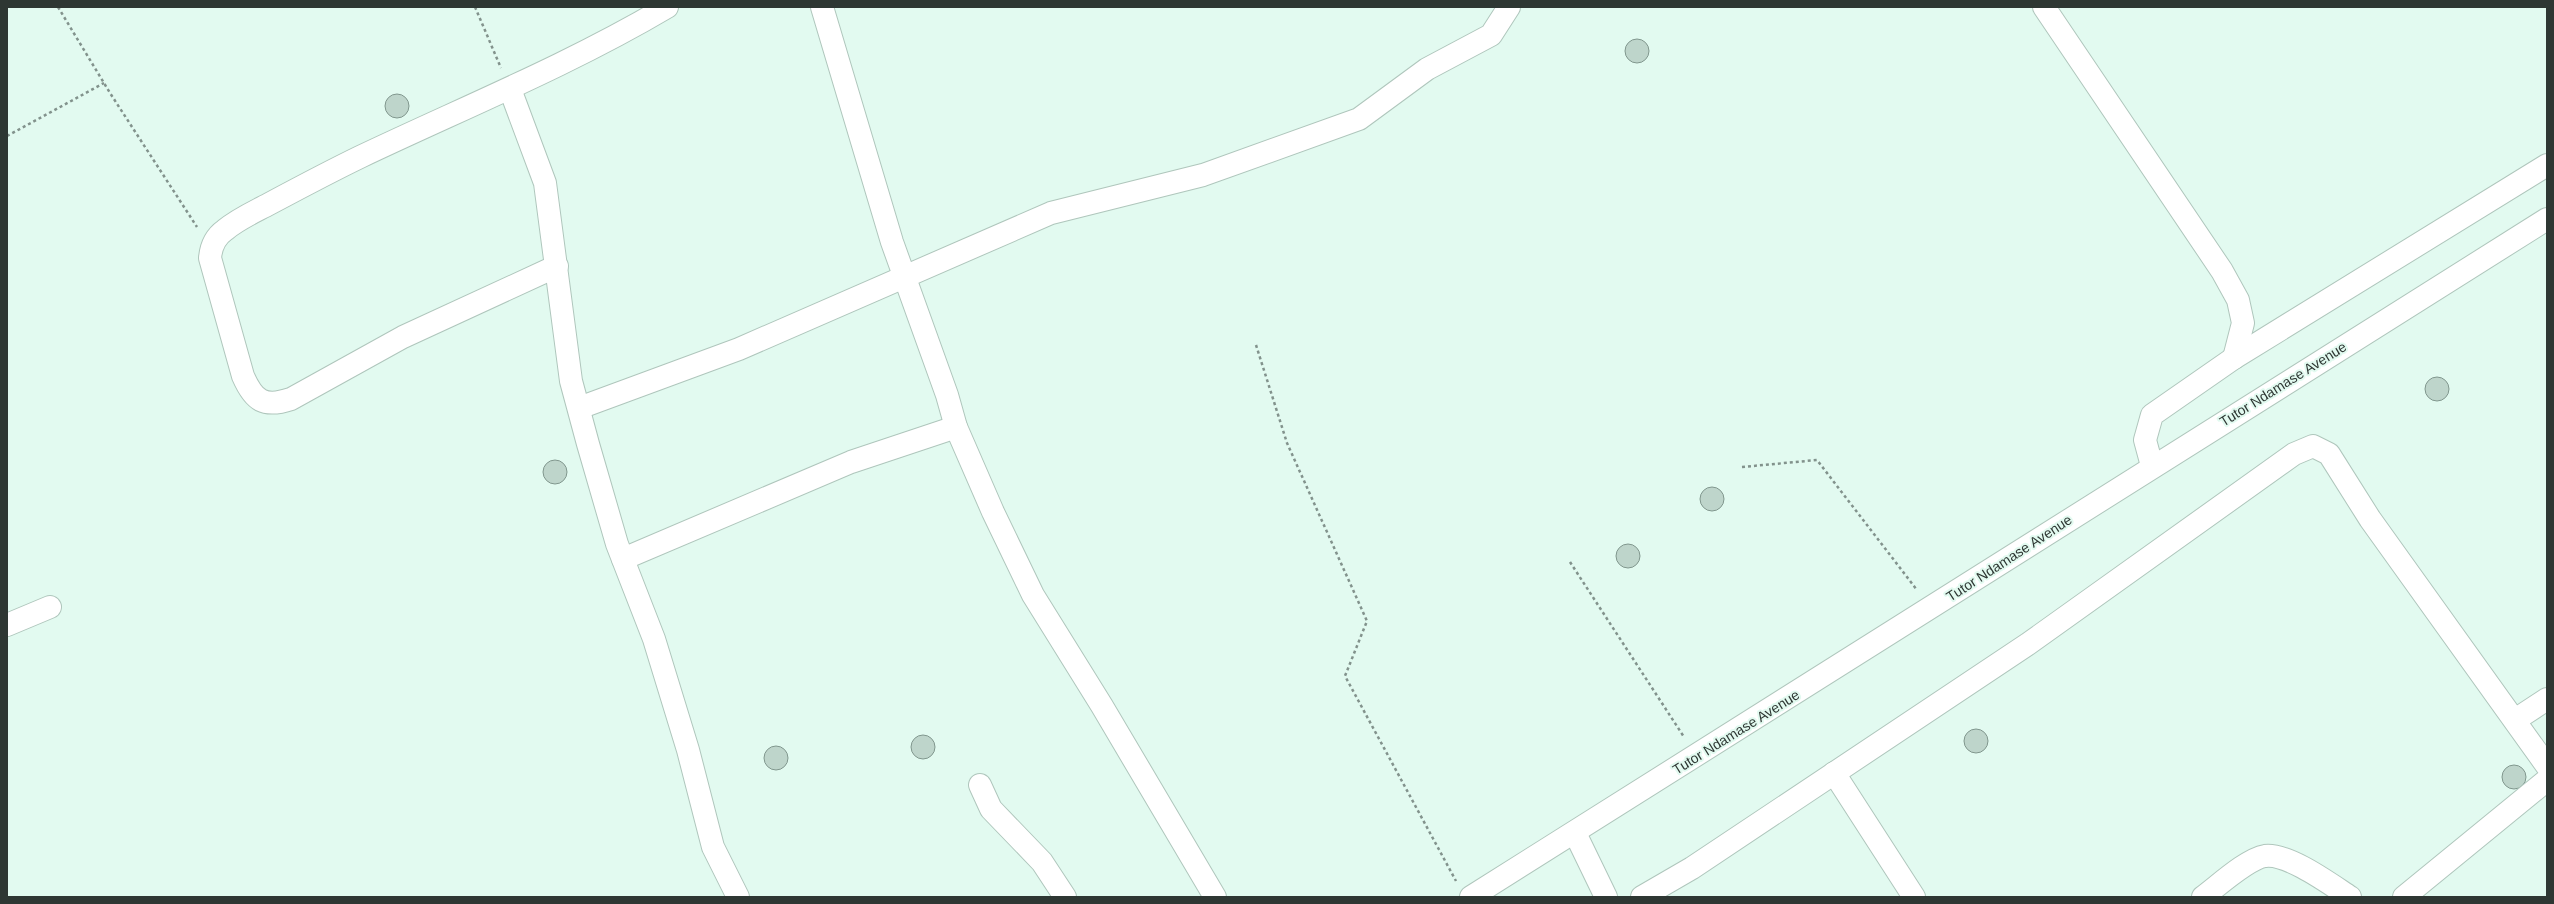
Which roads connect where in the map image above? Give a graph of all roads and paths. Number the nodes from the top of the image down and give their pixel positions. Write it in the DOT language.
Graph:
graph roads {
  1 [pos="58,7"];
  2 [pos="475,7"];
  3 [pos="667,7"];
  4 [pos="822,7"];
  5 [pos="1509,7"];
  6 [pos="2044,7"];
  7 [pos="104,83"];
  8 [pos="510,89"];
  9 [pos="7,136"];
  10 [pos="2547,165"];
  11 [pos="2547,219"];
  12 [pos="211,247"];
  13 [pos="557,266"];
  14 [pos="904,276"];
  15 [pos="1256,346"];
  16 [pos="2234,358"];
  17 [pos="578,408"];
  18 [pos="956,427"];
  19 [pos="2152,466"];
  20 [pos="1742,467"];
  21 [pos="624,559"];
  22 [pos="1570,562"];
  23 [pos="50,607"];
  24 [pos="1930,608"];
  25 [pos="7,625"];
  26 [pos="2547,699"];
  27 [pos="2515,720"];
  28 [pos="1697,756"];
  29 [pos="2547,766"];
  30 [pos="1834,773"];
  31 [pos="2547,780"];
  32 [pos="980,785"];
  33 [pos="1575,833"];
  34 [pos="1464,890"];
  35 [pos="738,897"];
  36 [pos="1066,897"];
  37 [pos="1215,897"];
  38 [pos="1606,897"];
  39 [pos="1642,897"];
  40 [pos="1914,897"];
  41 [pos="2203,897"];
  42 [pos="2350,897"];
  43 [pos="2404,897"];
  1 -- 7 [label="path"];
  2 -- 8 [label="path"];
  3 -- 8 [label="street"];
  4 -- 14 [label="street"];
  5 -- 14 [label="street"];
  6 -- 16 [label="street"];
  7 -- 9 [label="path"];
  7 -- 12 [label="path"];
  8 -- 12 [label="street"];
  8 -- 13 [label="street"];
  10 -- 16 [label="street"];
  11 -- 19 [label="street, Tutor Ndamase Avenue"];
  12 -- 13 [label="street"];
  13 -- 17 [label="street"];
  14 -- 17 [label="street"];
  14 -- 18 [label="street"];
  15 -- 34 [label="path"];
  16 -- 19 [label="street"];
  17 -- 21 [label="street"];
  18 -- 21 [label="street"];
  18 -- 37 [label="street"];
  19 -- 24 [label="street, Tutor Ndamase Avenue"];
  20 -- 24 [label="path"];
  21 -- 35 [label="street"];
  22 -- 28 [label="path"];
  23 -- 25 [label="street"];
  24 -- 28 [label="street, Tutor Ndamase Avenue"];
  26 -- 27 [label="street"];
  27 -- 29 [label="street"];
  27 -- 30 [label="street"];
  28 -- 33 [label="street, Tutor Ndamase Avenue"];
  30 -- 39 [label="street"];
  30 -- 40 [label="street"];
  31 -- 43 [label="street"];
  32 -- 36 [label="street"];
  33 -- 34 [label="street, Tutor Ndamase Avenue"];
  33 -- 38 [label="street"];
  41 -- 42 [label="street"];
}
